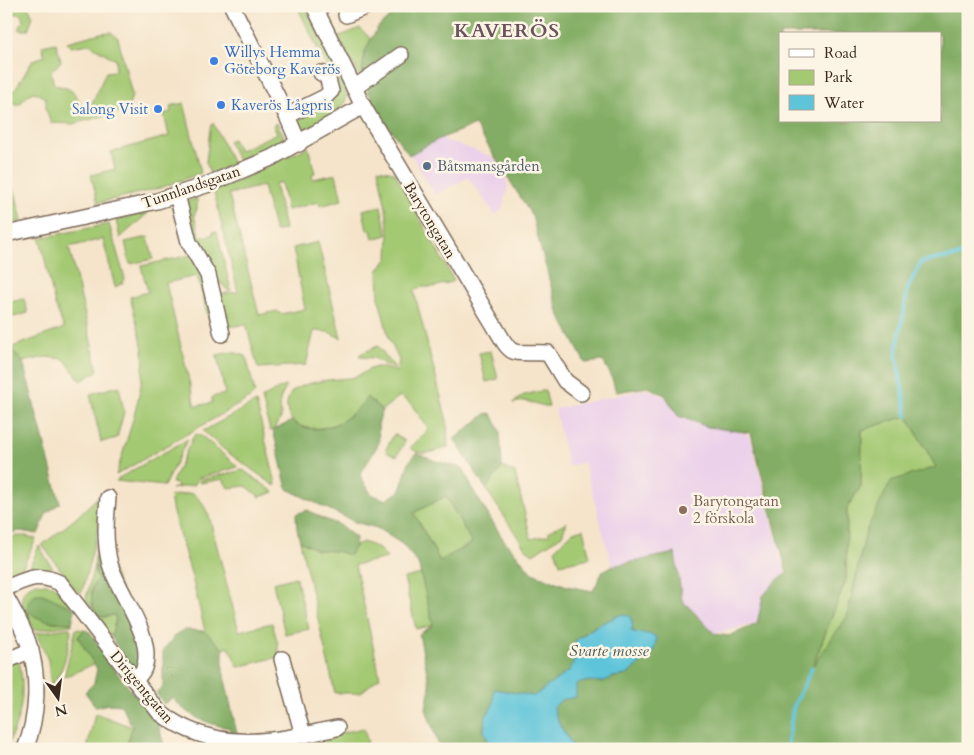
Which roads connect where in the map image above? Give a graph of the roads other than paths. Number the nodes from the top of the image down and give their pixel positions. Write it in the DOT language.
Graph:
graph roads {
  1 [pos="232,6"];
  2 [pos="314,6"];
  3 [pos="367,6"];
  4 [pos="346,15"];
  5 [pos="401,55"];
  6 [pos="322,73"];
  7 [pos="354,88"];
  8 [pos="363,106"];
  9 [pos="287,116"];
  10 [pos="298,144"];
  11 [pos="177,195"];
  12 [pos="6,234"];
  13 [pos="222,334"];
  14 [pos="581,393"];
  15 [pos="108,498"];
  16 [pos="6,588"];
  17 [pos="6,597"];
  18 [pos="31,650"];
  19 [pos="282,659"];
  20 [pos="6,661"];
  21 [pos="134,680"];
  22 [pos="337,728"];
  23 [pos="303,735"];
  24 [pos="24,749"];
  1 -- 9 [label="street"];
  2 -- 7 [label="street, Barytongatan"];
  3 -- 4 [label="street"];
  5 -- 7 [label="street"];
  6 -- 9 [label="street"];
  7 -- 8 [label="street, Barytongatan"];
  8 -- 10 [label="street, Tunnlandsgatan"];
  8 -- 14 [label="street, Barytongatan"];
  9 -- 10 [label="street"];
  10 -- 11 [label="street, Tunnlandsgatan"];
  11 -- 12 [label="street, Tunnlandsgatan"];
  11 -- 13 [label="street"];
  15 -- 21 [label="street"];
  16 -- 21 [label="street, Dirigentgatan"];
  17 -- 18 [label="street"];
  18 -- 20 [label="street"];
  18 -- 24 [label="street"];
  19 -- 23 [label="street"];
  21 -- 23 [label="street, Dirigentgatan"];
  22 -- 23 [label="street, Dirigentgatan"];
}
